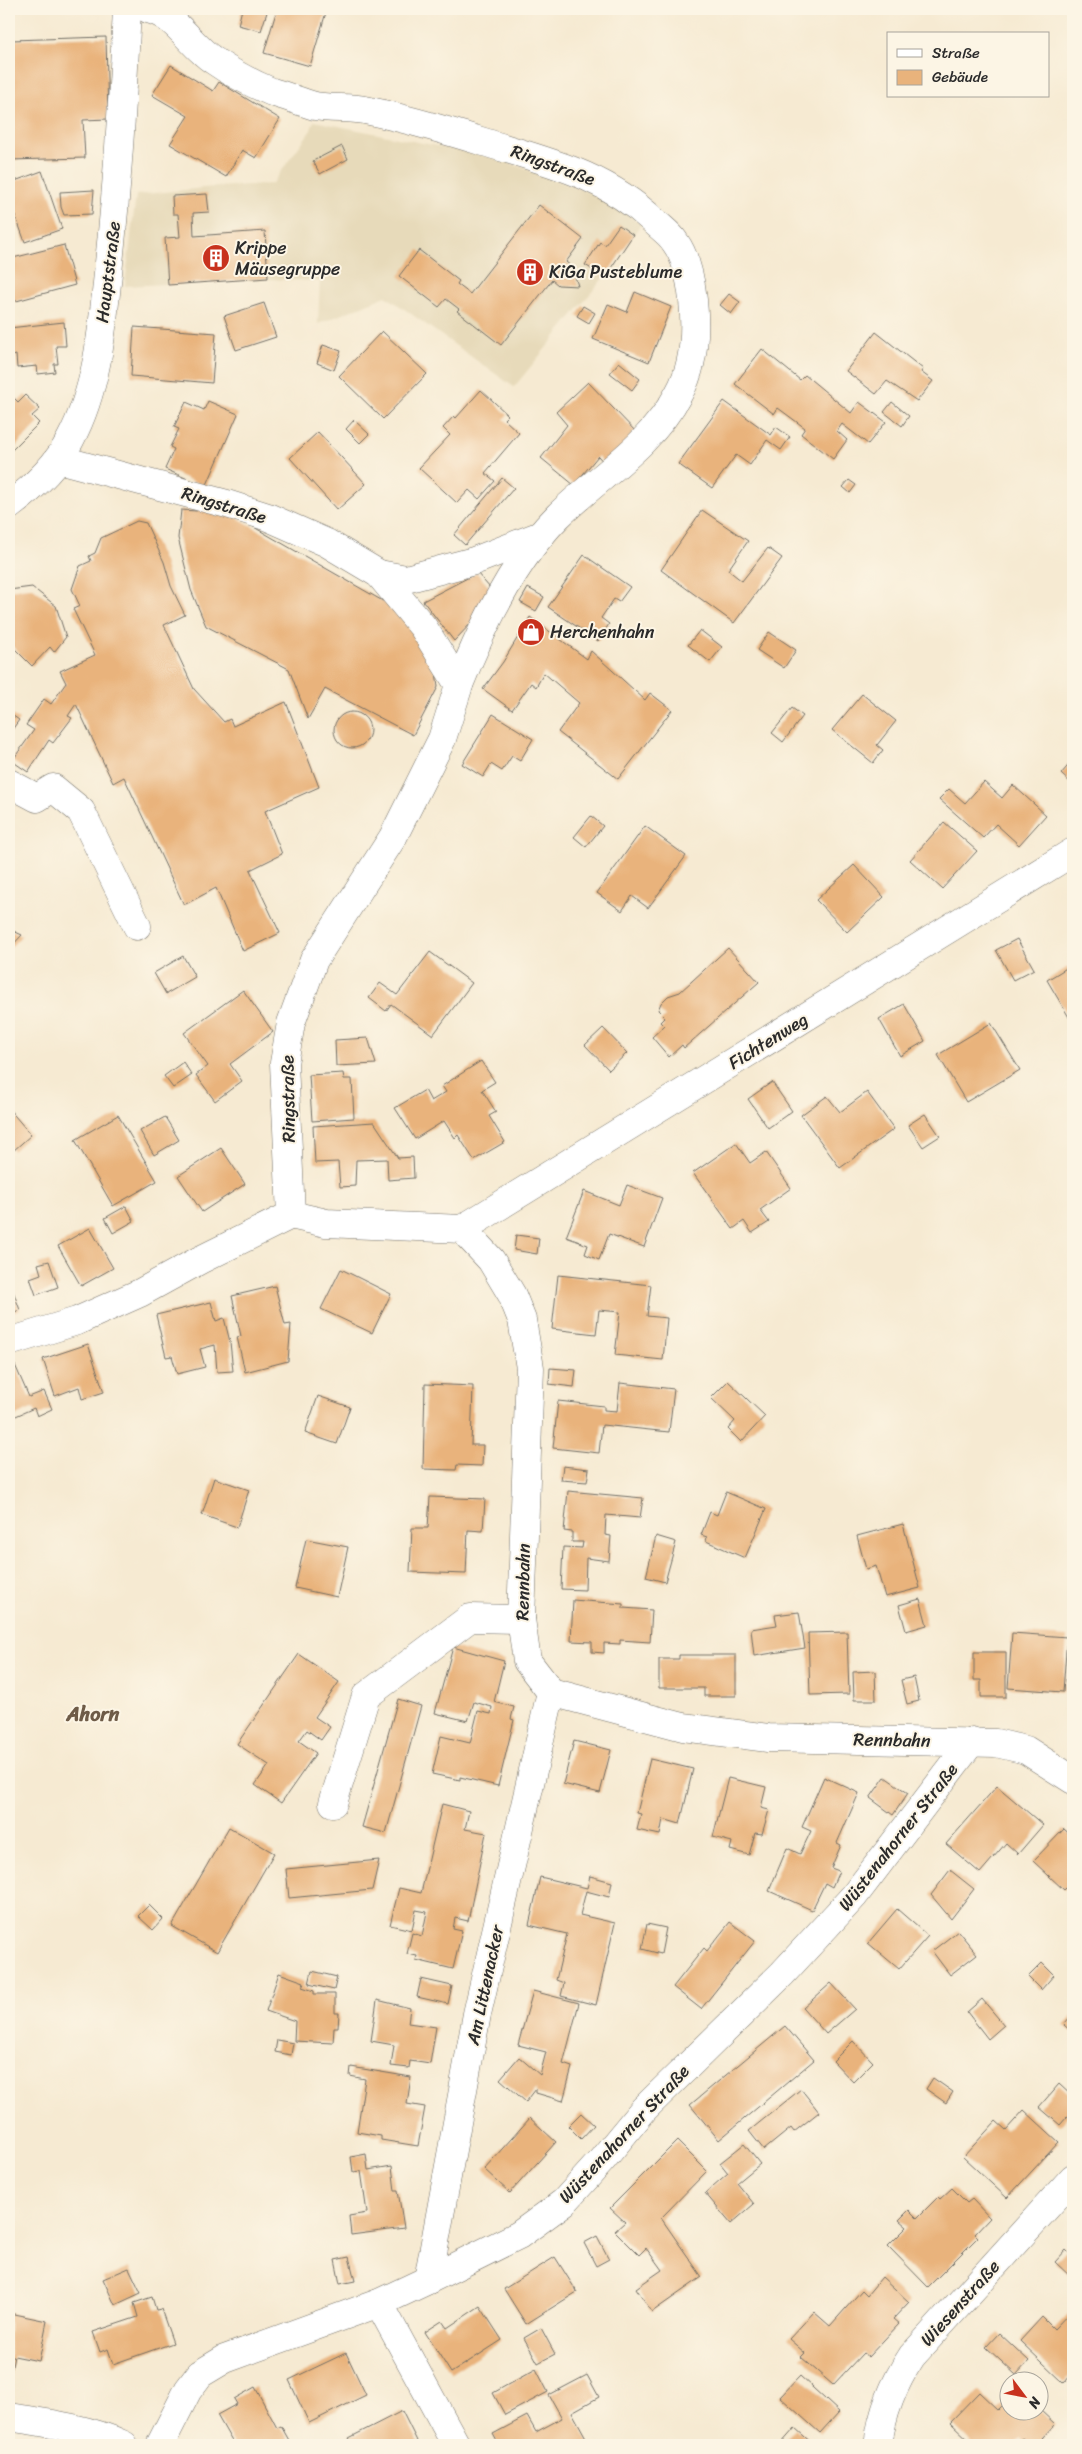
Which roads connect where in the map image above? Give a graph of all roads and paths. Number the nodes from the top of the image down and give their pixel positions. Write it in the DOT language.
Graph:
graph roads {
  1 [pos="127,9"];
  2 [pos="148,9"];
  3 [pos="58,459"];
  4 [pos="9,506"];
  5 [pos="541,535"];
  6 [pos="379,574"];
  7 [pos="459,685"];
  8 [pos="9,783"];
  9 [pos="1073,852"];
  10 [pos="137,926"];
  11 [pos="291,1215"];
  12 [pos="462,1229"];
  13 [pos="9,1342"];
  14 [pos="521,1620"];
  15 [pos="551,1692"];
  16 [pos="972,1741"];
  17 [pos="1073,1780"];
  18 [pos="333,1803"];
  19 [pos="1073,2178"];
  20 [pos="428,2280"];
  21 [pos="379,2303"];
  22 [pos="9,2417"];
  23 [pos="124,2445"];
  24 [pos="160,2445"];
  25 [pos="456,2445"];
  26 [pos="878,2445"];
  1 -- 3 [label="street, Hauptstraße"];
  2 -- 5 [label="street, Ringstraße"];
  3 -- 4 [label="street, Hauptstraße"];
  3 -- 6 [label="street, Ringstraße"];
  5 -- 6 [label="street, Ringstraße"];
  5 -- 7 [label="street, Ringstraße"];
  6 -- 7 [label="street, Ringstraße"];
  7 -- 11 [label="street, Ringstraße"];
  8 -- 10 [label="street"];
  9 -- 12 [label="street, Fichtenweg"];
  11 -- 12 [label="street"];
  11 -- 13 [label="street"];
  12 -- 14 [label="street, Rennbahn"];
  14 -- 15 [label="street, Rennbahn"];
  14 -- 18 [label="street"];
  15 -- 16 [label="street, Rennbahn"];
  15 -- 20 [label="street, Am Littenacker"];
  16 -- 17 [label="street"];
  16 -- 20 [label="street, Wüstenahorner Straße"];
  19 -- 26 [label="street, Wiesenstraße"];
  20 -- 21 [label="street, Wüstenahorner Straße"];
  21 -- 24 [label="street, Wüstenahorner Straße"];
  21 -- 25 [label="street"];
  22 -- 23 [label="street"];
}
